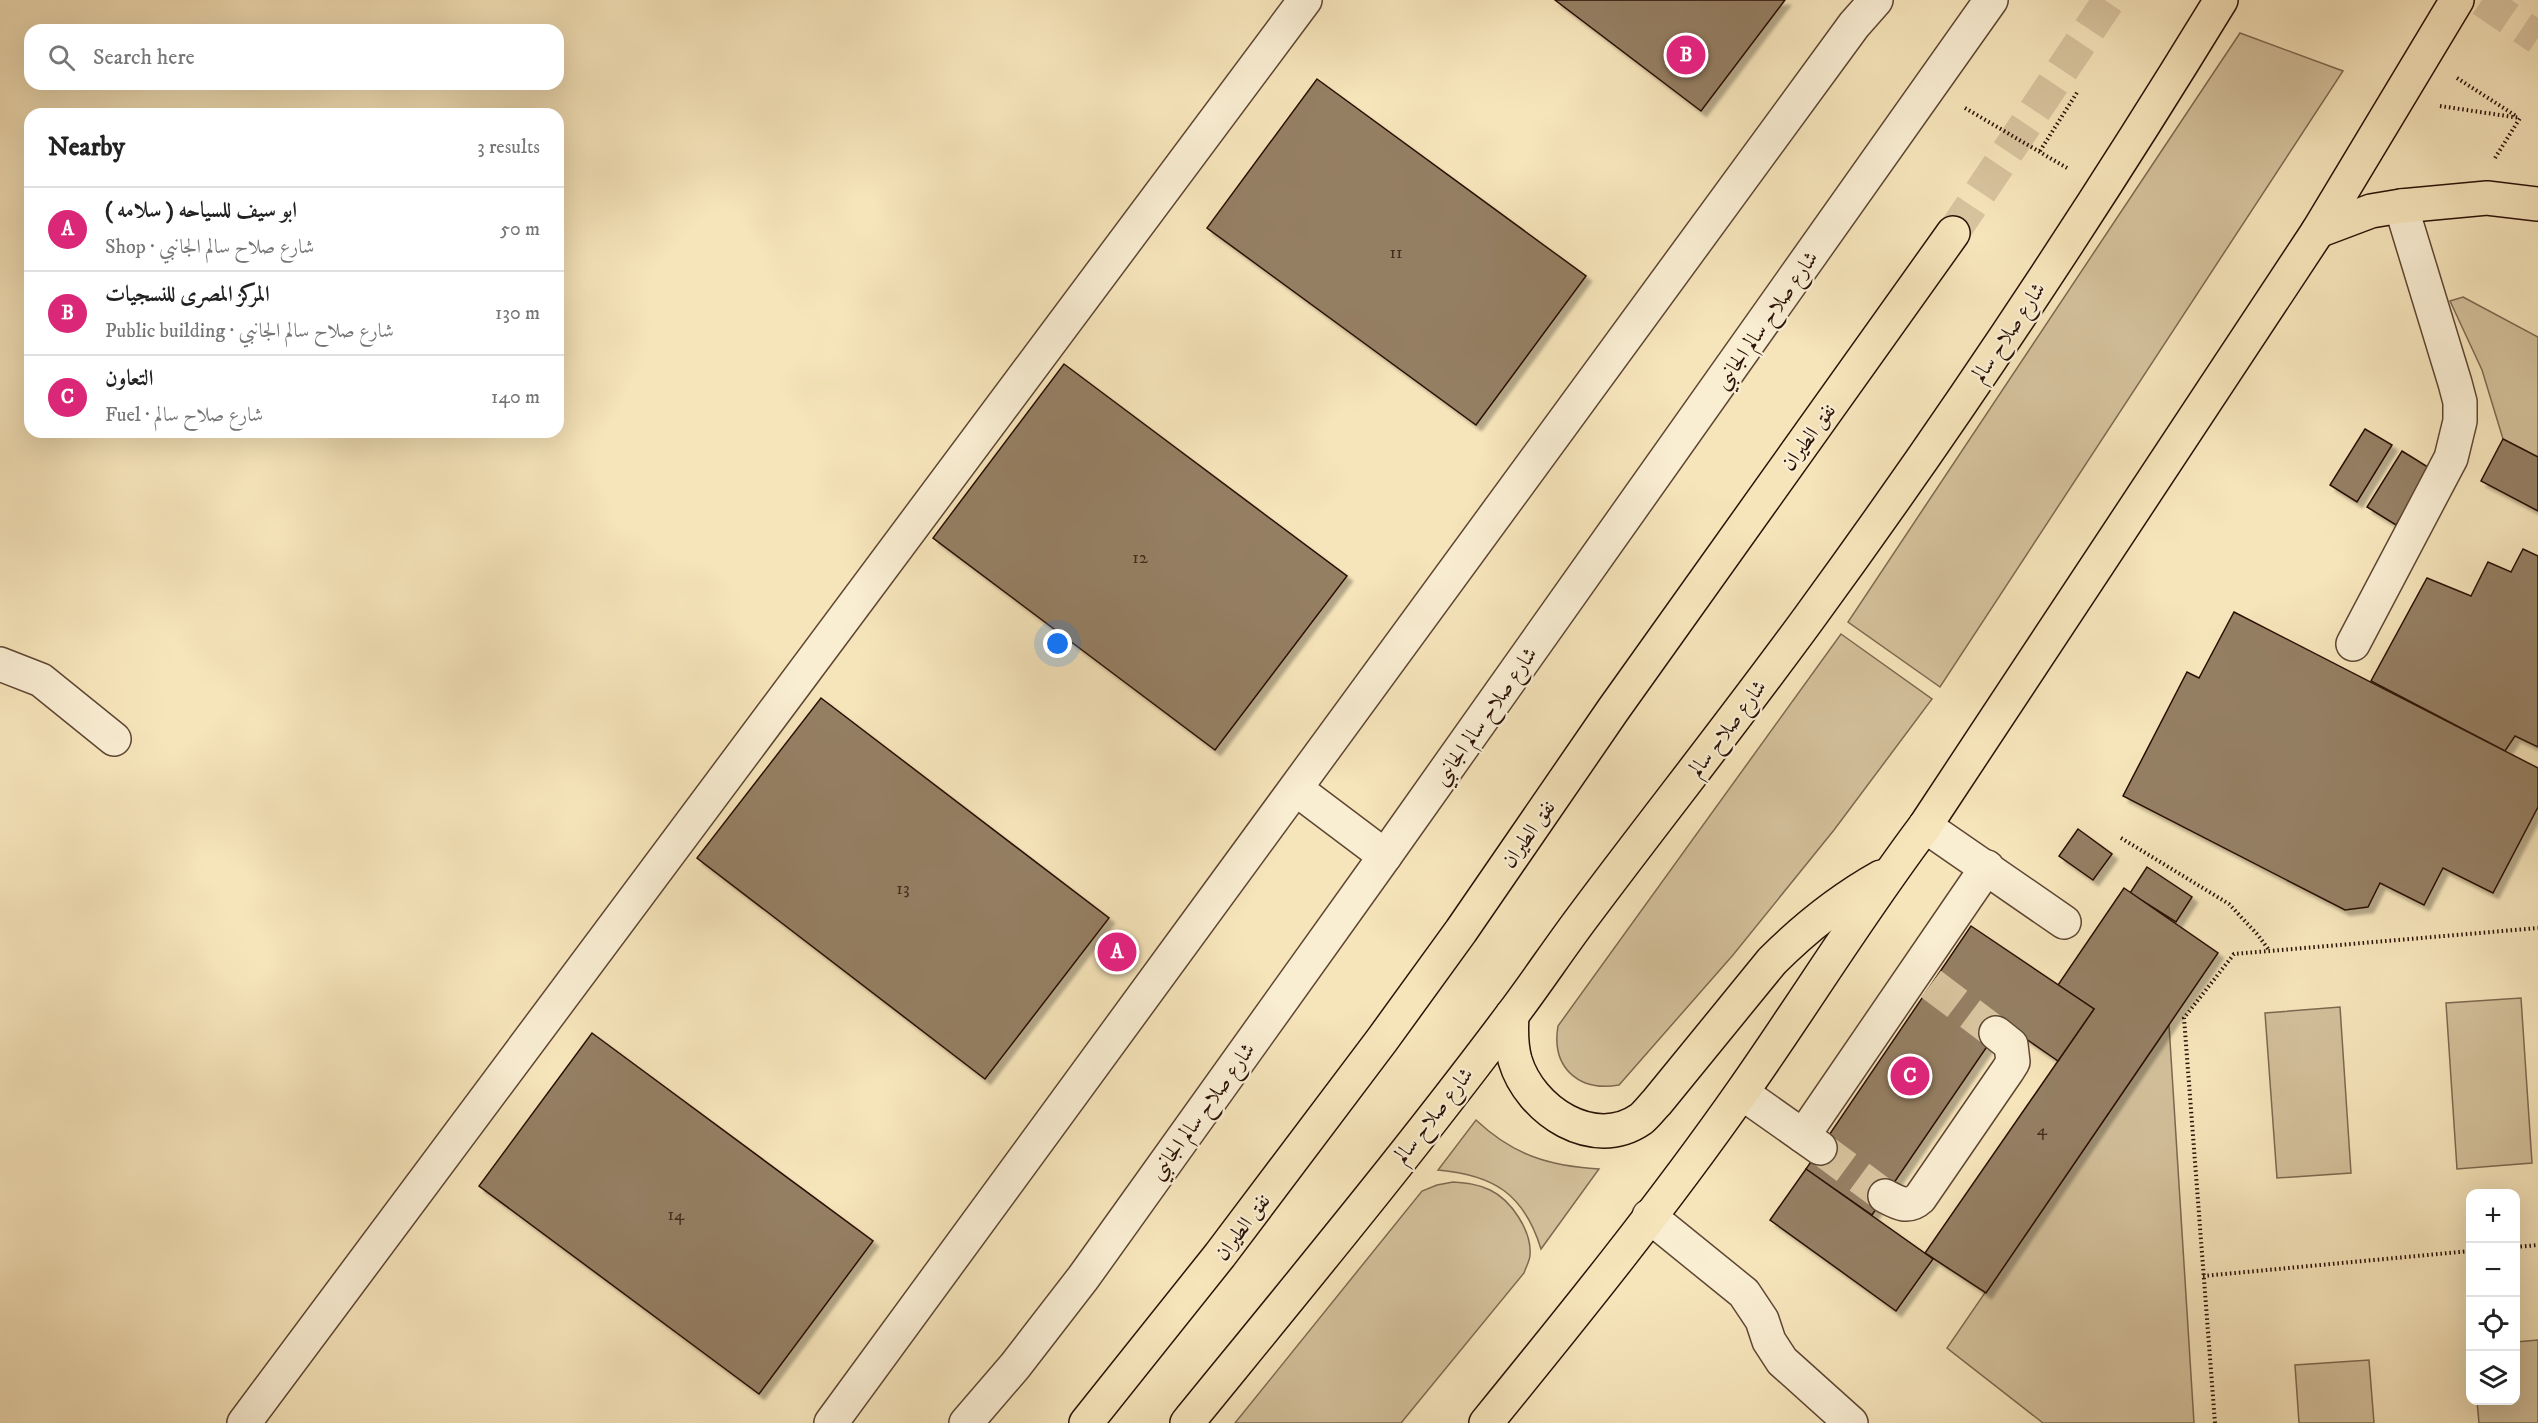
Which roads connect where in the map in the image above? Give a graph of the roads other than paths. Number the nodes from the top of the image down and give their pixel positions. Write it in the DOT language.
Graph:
graph roads {
  1 [pos="1305,0"];
  2 [pos="1876,0"];
  3 [pos="1991,0"];
  4 [pos="2221,0"];
  5 [pos="2457,0"];
  6 [pos="2538,204"];
  7 [pos="2401,206"];
  8 [pos="2319,231"];
  9 [pos="1953,233"];
  10 [pos="2353,644"];
  11 [pos="0,664"];
  12 [pos="114,739"];
  13 [pos="1296,789"];
  14 [pos="1925,826"];
  15 [pos="1385,856"];
  16 [pos="1987,867"];
  17 [pos="1890,872"];
  18 [pos="2064,922"];
  19 [pos="1512,1015"];
  20 [pos="1996,1033"];
  21 [pos="1742,1093"];
  22 [pos="1885,1196"];
  23 [pos="1649,1216"];
  24 [pos="244,1423"];
  25 [pos="831,1423"];
  26 [pos="966,1423"];
  27 [pos="1086,1423"];
  28 [pos="1187,1423"];
  29 [pos="1486,1423"];
  30 [pos="1851,1423"];
  1 -- 24 [label="street"];
  2 -- 13 [label="street"];
  3 -- 15 [label="street, شارع صلاح سالم الجانبي"];
  4 -- 19 [label="main road, شارع صلاح سالم"];
  5 -- 8 [label="main road"];
  6 -- 7 [label="main road"];
  7 -- 8 [label="main road"];
  7 -- 10 [label="street"];
  8 -- 14 [label="main road"];
  9 -- 27 [label="main road, نفق الطيران"];
  11 -- 12 [label="street"];
  13 -- 15 [label="street"];
  13 -- 25 [label="street"];
  14 -- 16 [label="street"];
  14 -- 17 [label="main road"];
  15 -- 26 [label="street, شارع صلاح سالم الجانبي"];
  16 -- 18 [label="street"];
  16 -- 21 [label="street"];
  17 -- 19 [label="main road"];
  17 -- 21 [label="main road"];
  19 -- 28 [label="main road, شارع صلاح سالم"];
  20 -- 22 [label="street"];
  21 -- 23 [label="main road"];
  23 -- 29 [label="main road"];
  23 -- 30 [label="street"];
}
